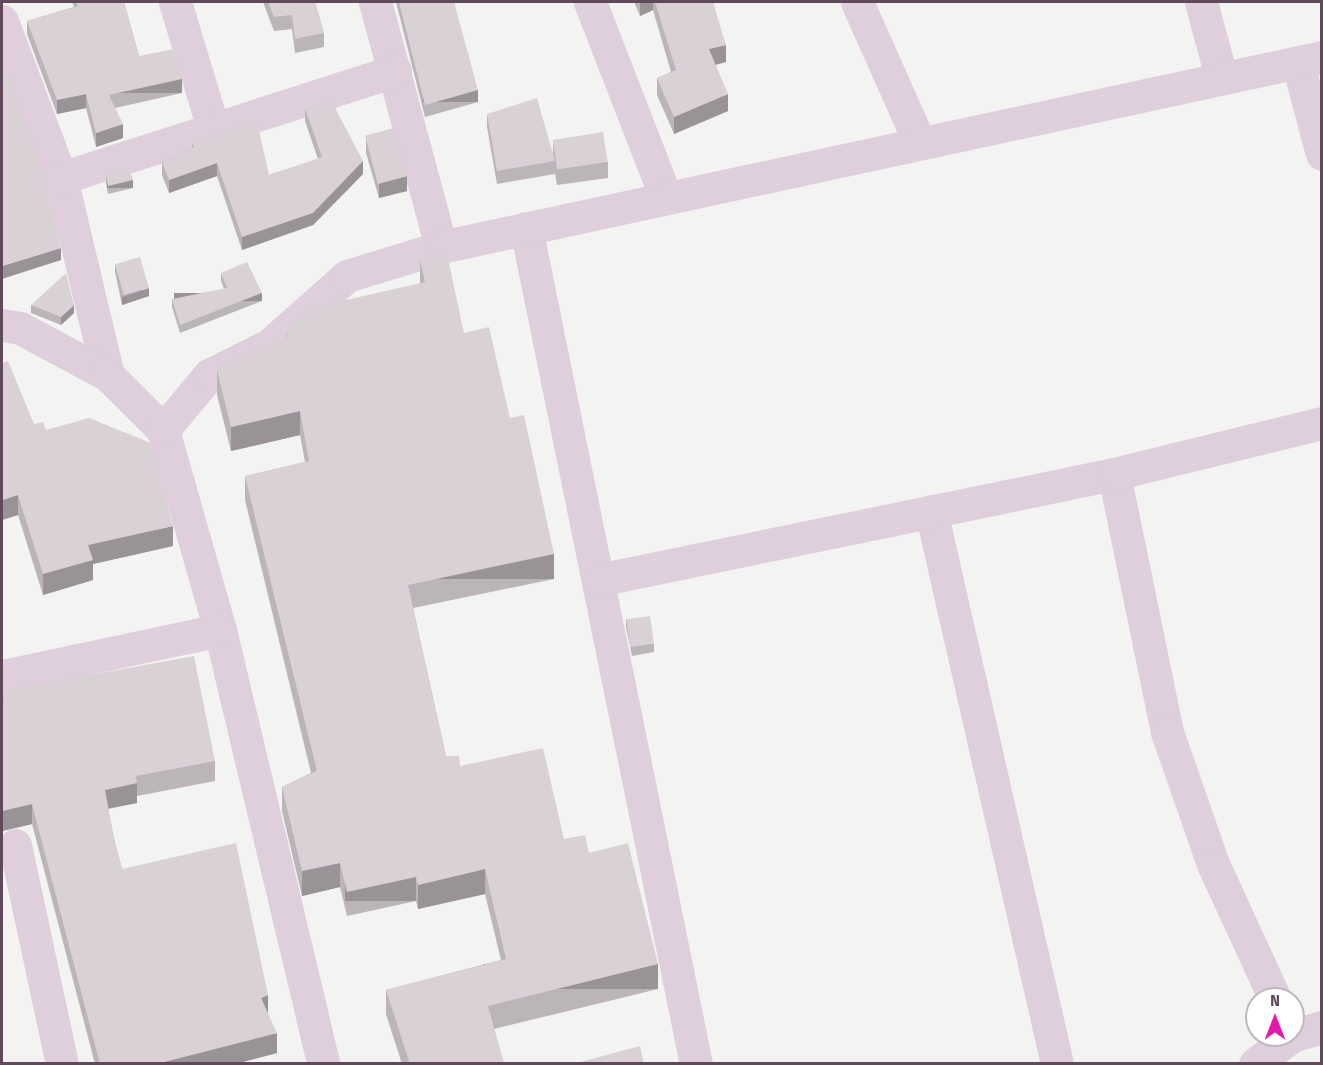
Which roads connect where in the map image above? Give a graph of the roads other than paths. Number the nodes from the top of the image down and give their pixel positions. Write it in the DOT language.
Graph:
graph roads {
  1 [pos="175,2"];
  2 [pos="375,2"];
  3 [pos="590,2"];
  4 [pos="857,2"];
  5 [pos="1201,2"];
  6 [pos="2,21"];
  7 [pos="1310,61"];
  8 [pos="395,71"];
  9 [pos="1221,76"];
  10 [pos="213,128"];
  11 [pos="919,141"];
  12 [pos="1322,154"];
  13 [pos="60,178"];
  14 [pos="666,198"];
  15 [pos="526,228"];
  16 [pos="441,247"];
  17 [pos="2,325"];
  18 [pos="108,375"];
  19 [pos="1322,423"];
  20 [pos="163,430"];
  21 [pos="1114,474"];
  22 [pos="931,511"];
  23 [pos="598,580"];
  24 [pos="220,630"];
  25 [pos="2,676"];
  26 [pos="15,845"];
  27 [pos="1269,987"];
  28 [pos="1287,1047"];
  29 [pos="62,1064"];
  30 [pos="323,1064"];
  31 [pos="696,1064"];
  32 [pos="1057,1064"];
  33 [pos="1255,1064"];
  1 -- 10 [label="street"];
  2 -- 8 [label="street"];
  3 -- 14 [label="street"];
  4 -- 11 [label="street"];
  5 -- 9 [label="street"];
  6 -- 13 [label="street"];
  7 -- 9 [label="street"];
  7 -- 12 [label="street"];
  8 -- 10 [label="street"];
  8 -- 16 [label="street"];
  9 -- 11 [label="street"];
  10 -- 13 [label="street"];
  11 -- 14 [label="street"];
  13 -- 18 [label="street"];
  14 -- 15 [label="street"];
  15 -- 16 [label="street"];
  15 -- 23 [label="street"];
  16 -- 20 [label="street"];
  17 -- 18 [label="street"];
  18 -- 20 [label="street"];
  19 -- 21 [label="street"];
  20 -- 24 [label="street"];
  21 -- 22 [label="street"];
  21 -- 27 [label="street"];
  22 -- 23 [label="street"];
  22 -- 32 [label="street"];
  23 -- 31 [label="street"];
  24 -- 25 [label="street"];
  24 -- 30 [label="street"];
  26 -- 29 [label="street"];
  28 -- 33 [label="street"];
}
